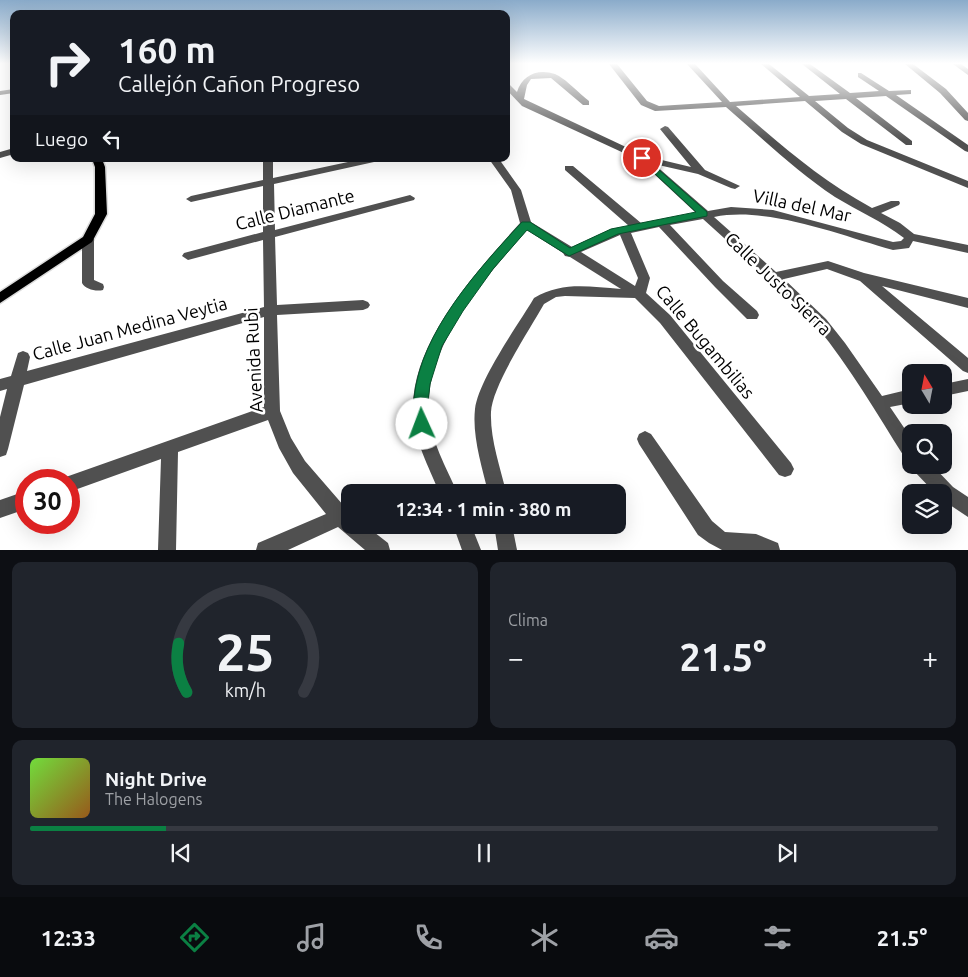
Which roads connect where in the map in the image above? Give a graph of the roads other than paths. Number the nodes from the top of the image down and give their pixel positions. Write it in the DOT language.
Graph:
graph roads {
  1 [pos="512,90"];
  2 [pos="521,90"];
  3 [pos="570,90"];
  4 [pos="633,90"];
  5 [pos="715,90"];
  6 [pos="795,90"];
  7 [pos="840,90"];
  8 [pos="882,90"];
  9 [pos="941,90"];
  10 [pos="908,92"];
  11 [pos="888,94"];
  12 [pos="850,97"];
  13 [pos="520,99"];
  14 [pos="807,100"];
  15 [pos="586,103"];
  16 [pos="728,104"];
  17 [pos="968,118"];
  18 [pos="664,129"];
  19 [pos="909,143"];
  20 [pos="968,149"];
  21 [pos="642,158"];
  22 [pos="98,162"];
  23 [pos="268,162"];
  24 [pos="360,162"];
  25 [pos="496,162"];
  26 [pos="569,168"];
  27 [pos="701,172"];
  28 [pos="270,181"];
  29 [pos="735,186"];
  30 [pos="968,186"];
  31 [pos="410,198"];
  32 [pos="190,199"];
  33 [pos="895,203"];
  34 [pos="871,213"];
  35 [pos="703,214"];
  36 [pos="526,224"];
  37 [pos="662,224"];
  38 [pos="638,227"];
  39 [pos="624,230"];
  40 [pos="270,235"];
  41 [pos="910,238"];
  42 [pos="88,239"];
  43 [pos="968,250"];
  44 [pos="569,253"];
  45 [pos="188,256"];
  46 [pos="774,277"];
  47 [pos="862,277"];
  48 [pos="98,287"];
  49 [pos="639,294"];
  50 [pos="0,298"];
  51 [pos="968,303"];
  52 [pos="363,305"];
  53 [pos="270,310"];
  54 [pos="752,315"];
  55 [pos="23,357"];
  56 [pos="968,366"];
  57 [pos="16,380"];
  58 [pos="968,384"];
  59 [pos="0,385"];
  60 [pos="952,388"];
  61 [pos="902,398"];
  62 [pos="879,403"];
  63 [pos="272,411"];
  64 [pos="902,438"];
  65 [pos="645,439"];
  66 [pos="170,448"];
  67 [pos="0,449"];
  68 [pos="785,469"];
  69 [pos="929,474"];
  70 [pos="80,480"];
  71 [pos="445,484"];
  72 [pos="495,484"];
  73 [pos="15,504"];
  74 [pos="968,508"];
  75 [pos="0,509"];
  76 [pos="340,517"];
  77 [pos="466,534"];
  78 [pos="505,534"];
  79 [pos="167,550"];
  80 [pos="265,550"];
  81 [pos="381,550"];
  82 [pos="472,550"];
  83 [pos="508,550"];
  84 [pos="771,550"];
  1 -- 13 [label="street"];
  2 -- 13 [label="street"];
  3 -- 15 [label="street"];
  4 -- 16 [label="street"];
  5 -- 16 [label="street"];
  6 -- 14 [label="street"];
  7 -- 12 [label="street"];
  8 -- 11 [label="street"];
  9 -- 17 [label="street"];
  10 -- 11 [label="street"];
  11 -- 12 [label="street"];
  11 -- 20 [label="street"];
  12 -- 14 [label="street"];
  12 -- 19 [label="street"];
  13 -- 21 [label="street"];
  14 -- 16 [label="street"];
  14 -- 30 [label="street"];
  16 -- 34 [label="street"];
  18 -- 27 [label="street"];
  21 -- 27 [label="street"];
  21 -- 35 [label="street, Calle Justo Sierra"];
  22 -- 42 [label="main road"];
  23 -- 28 [label="street, Avenida Rubi"];
  24 -- 28 [label="street"];
  25 -- 36 [label="street"];
  26 -- 38 [label="street"];
  27 -- 29 [label="street"];
  28 -- 32 [label="street"];
  28 -- 40 [label="street, Avenida Rubi"];
  31 -- 40 [label="street, Calle Diamante"];
  33 -- 34 [label="street"];
  34 -- 41 [label="street"];
  35 -- 37 [label="street, Villa del Mar"];
  35 -- 41 [label="street, Villa del Mar"];
  35 -- 46 [label="street, Calle Justo Sierra"];
  36 -- 44 [label="street"];
  36 -- 71 [label="street"];
  37 -- 38 [label="street, Villa del Mar"];
  37 -- 54 [label="street"];
  38 -- 39 [label="street, Villa del Mar"];
  39 -- 44 [label="street, Villa del Mar"];
  39 -- 49 [label="street, Calle Bugambilias"];
  40 -- 45 [label="street, Calle Diamante"];
  40 -- 53 [label="street, Avenida Rubi"];
  41 -- 43 [label="street, Villa del Mar"];
  42 -- 48 [label="street"];
  42 -- 50 [label="main road"];
  44 -- 49 [label="street"];
  46 -- 47 [label="street"];
  46 -- 62 [label="street, Calle Justo Sierra"];
  47 -- 51 [label="street"];
  47 -- 56 [label="street"];
  49 -- 68 [label="street, Calle Bugambilias"];
  49 -- 72 [label="street"];
  52 -- 53 [label="street, Calle Juan Medina Veytia"];
  53 -- 57 [label="street, Calle Juan Medina Veytia"];
  53 -- 63 [label="street, Avenida Rubi"];
  55 -- 57 [label="street"];
  57 -- 59 [label="street, Calle Juan Medina Veytia"];
  57 -- 67 [label="street"];
  58 -- 60 [label="street"];
  61 -- 62 [label="street"];
  62 -- 64 [label="street, Calle Justo Sierra"];
  63 -- 66 [label="street"];
  63 -- 76 [label="street, Avenida Rubi"];
  65 -- 84 [label="street"];
  66 -- 70 [label="street"];
  66 -- 79 [label="street"];
  69 -- 74 [label="street"];
  73 -- 75 [label="street"];
  76 -- 80 [label="street"];
  76 -- 81 [label="street, Avenida Rubi"];
  77 -- 82 [label="street"];
  78 -- 83 [label="street"];
}
